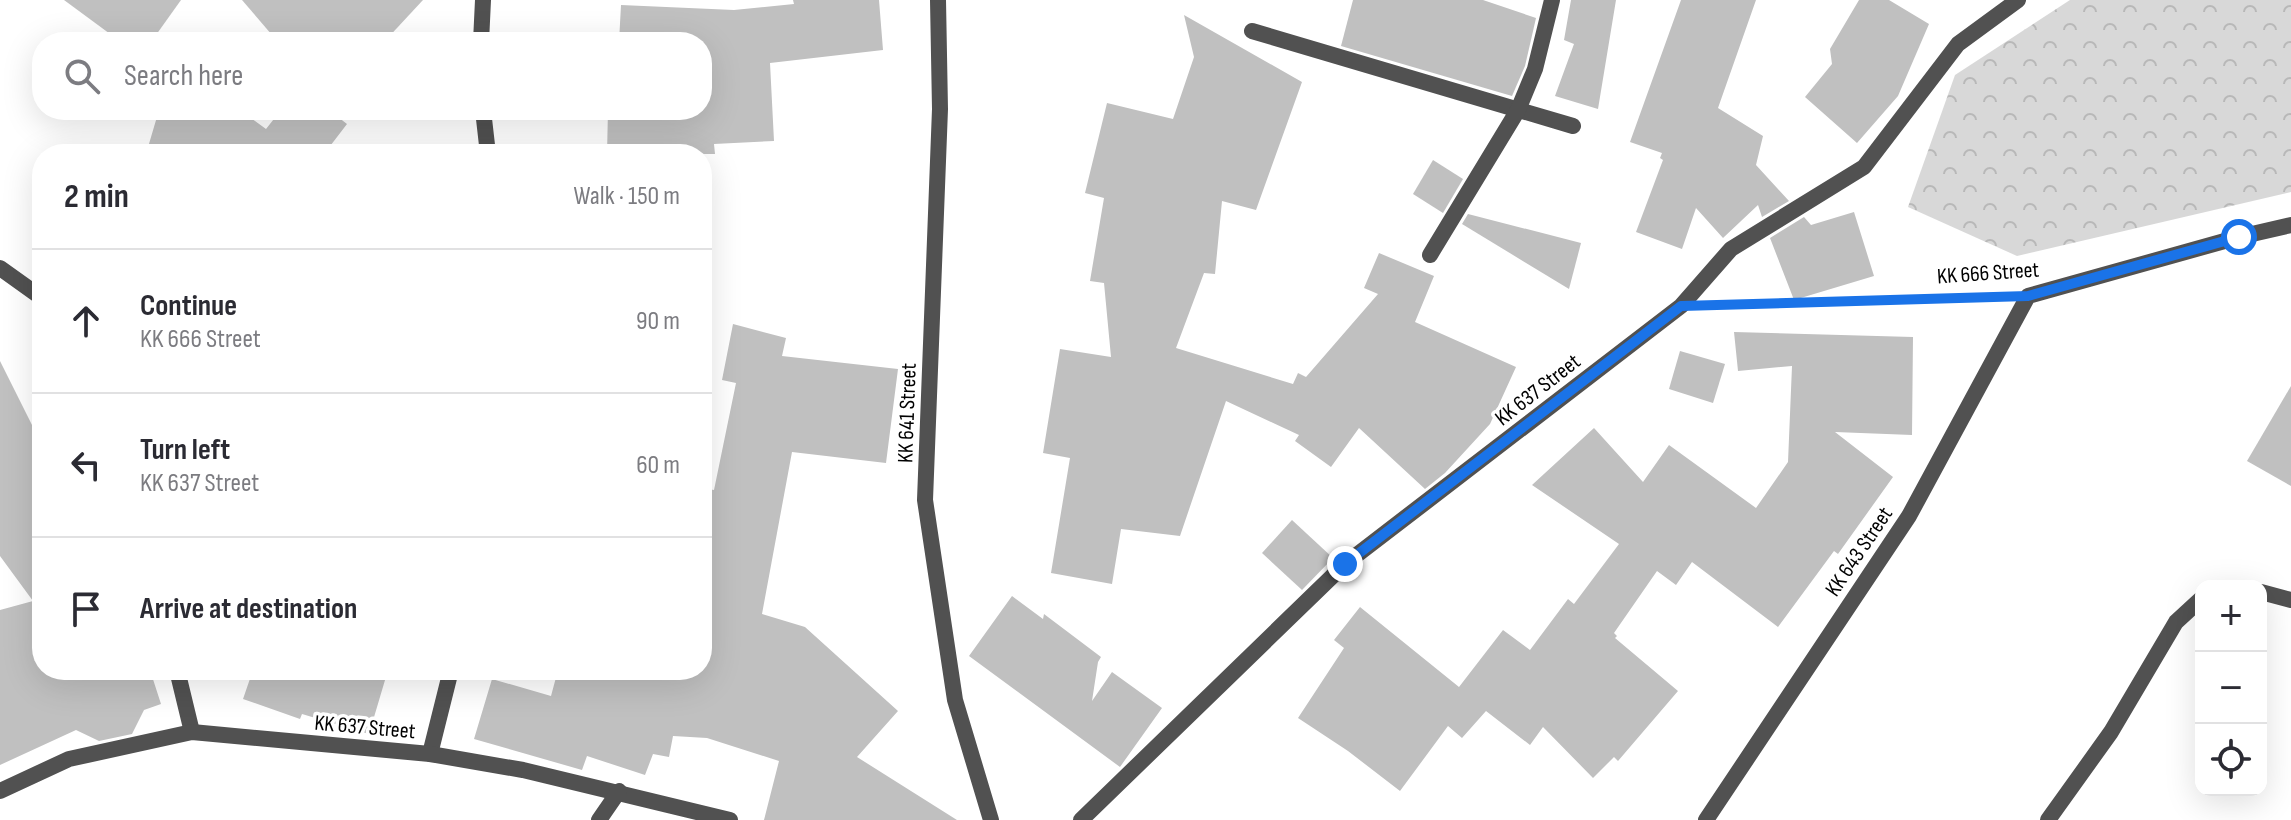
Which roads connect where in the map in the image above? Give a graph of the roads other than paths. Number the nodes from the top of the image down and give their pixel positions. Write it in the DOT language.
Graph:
graph roads {
  1 [pos="483,0"];
  2 [pos="938,0"];
  3 [pos="1552,0"];
  4 [pos="2018,0"];
  5 [pos="1252,31"];
  6 [pos="481,32"];
  7 [pos="1518,110"];
  8 [pos="484,120"];
  9 [pos="1573,126"];
  10 [pos="487,144"];
  11 [pos="2291,225"];
  12 [pos="1430,255"];
  13 [pos="0,268"];
  14 [pos="32,291"];
  15 [pos="2028,296"];
  16 [pos="2267,594"];
  17 [pos="2291,600"];
  18 [pos="2195,605"];
  19 [pos="179,680"];
  20 [pos="448,680"];
  21 [pos="192,732"];
  22 [pos="430,754"];
  23 [pos="0,791"];
  24 [pos="619,791"];
  25 [pos="599,820"];
  26 [pos="730,820"];
  27 [pos="991,820"];
  28 [pos="1081,820"];
  29 [pos="1706,820"];
  30 [pos="2048,820"];
  1 -- 6 [label="street"];
  2 -- 27 [label="street, KK 641 Street"];
  3 -- 7 [label="street"];
  4 -- 28 [label="street, KK 637 Street"];
  5 -- 7 [label="street"];
  7 -- 9 [label="street"];
  7 -- 12 [label="street"];
  8 -- 10 [label="street"];
  11 -- 15 [label="street, KK 666 Street"];
  13 -- 14 [label="street"];
  15 -- 29 [label="street, KK 643 Street"];
  16 -- 17 [label="street"];
  18 -- 30 [label="street"];
  19 -- 21 [label="street"];
  20 -- 22 [label="street"];
  21 -- 22 [label="street, KK 637 Street"];
  21 -- 23 [label="street, KK 637 Street"];
  22 -- 24 [label="street, KK 637 Street"];
  24 -- 25 [label="street"];
  24 -- 26 [label="street, KK 637 Street"];
}
